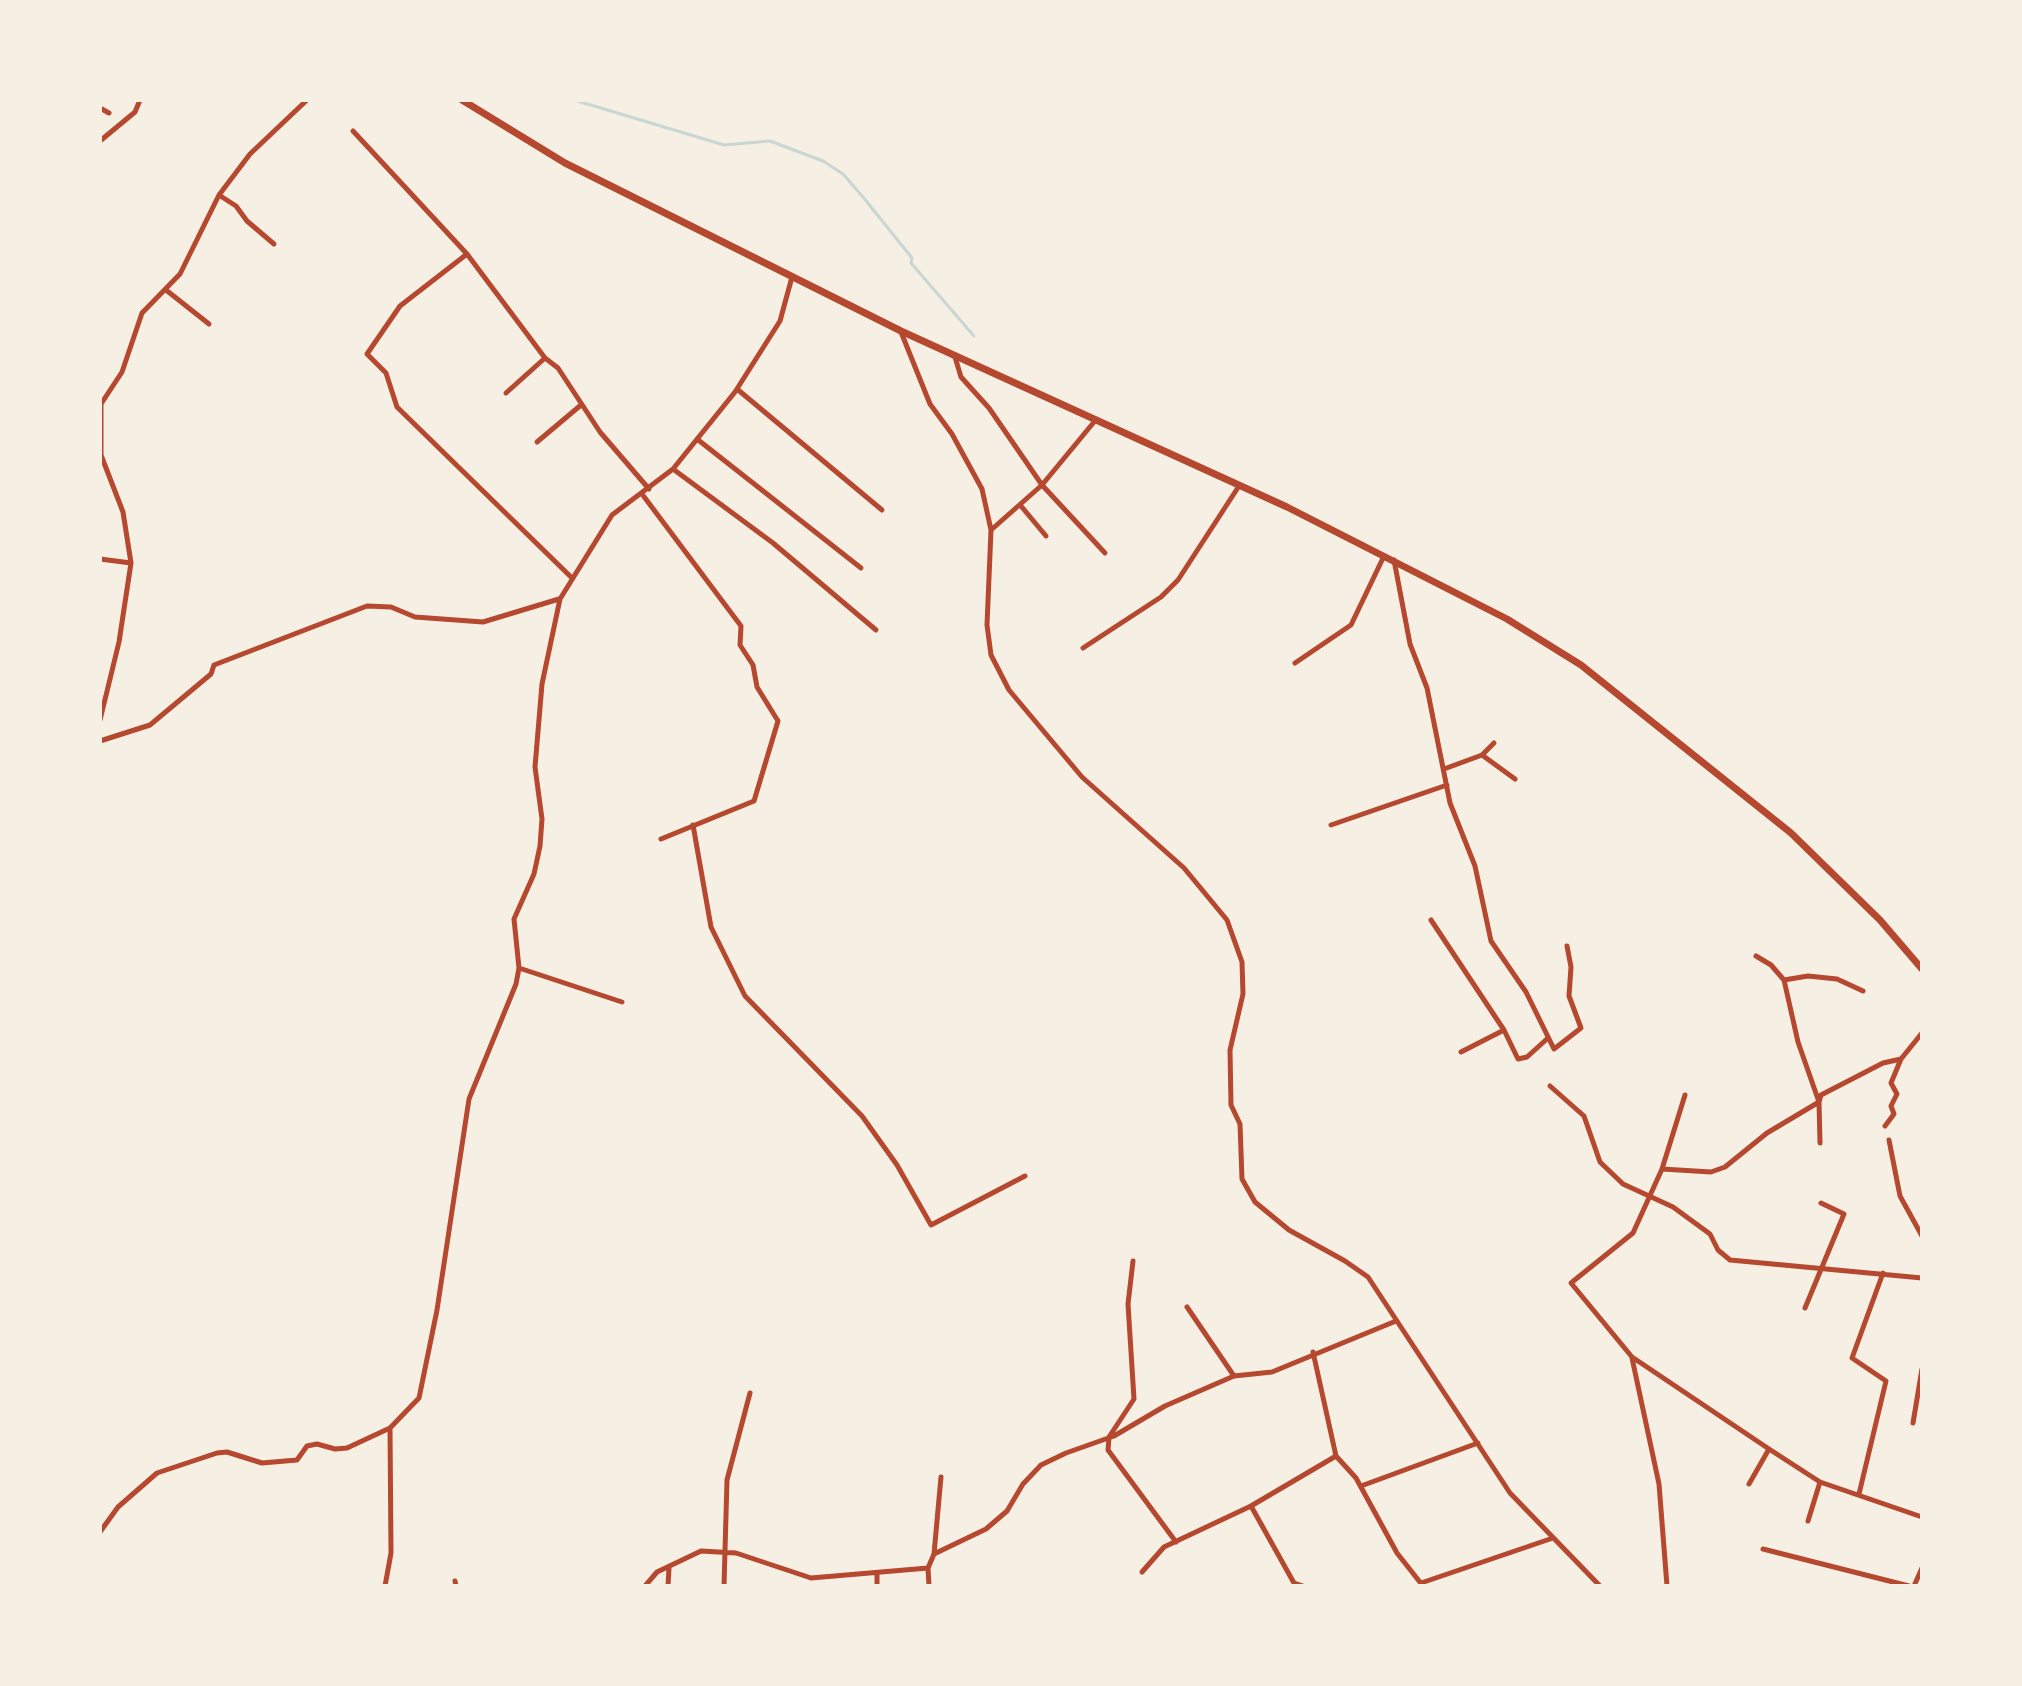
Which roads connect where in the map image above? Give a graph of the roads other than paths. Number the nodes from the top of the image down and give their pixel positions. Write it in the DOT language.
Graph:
graph roads {
  1 [pos="140,100"];
  2 [pos="307,100"];
  3 [pos="462,100"];
  4 [pos="100,108"];
  5 [pos="109,113"];
  6 [pos="353,131"];
  7 [pos="100,141"];
  8 [pos="219,195"];
  9 [pos="274,244"];
  10 [pos="467,254"];
  11 [pos="792,276"];
  12 [pos="166,290"];
  13 [pos="209,324"];
  14 [pos="901,331"];
  15 [pos="955,357"];
  16 [pos="545,358"];
  17 [pos="737,389"];
  18 [pos="506,393"];
  19 [pos="581,405"];
  20 [pos="1094,422"];
  21 [pos="697,439"];
  22 [pos="537,442"];
  23 [pos="673,469"];
  24 [pos="1042,485"];
  25 [pos="1239,486"];
  26 [pos="649,489"];
  27 [pos="642,494"];
  28 [pos="1021,506"];
  29 [pos="882,510"];
  30 [pos="991,530"];
  31 [pos="1046,536"];
  32 [pos="1105,553"];
  33 [pos="1385,555"];
  34 [pos="100,559"];
  35 [pos="1394,559"];
  36 [pos="131,563"];
  37 [pos="861,568"];
  38 [pos="571,577"];
  39 [pos="560,599"];
  40 [pos="876,630"];
  41 [pos="1083,648"];
  42 [pos="1295,663"];
  43 [pos="100,720"];
  44 [pos="100,741"];
  45 [pos="1494,743"];
  46 [pos="1482,755"];
  47 [pos="1444,769"];
  48 [pos="1515,779"];
  49 [pos="1447,785"];
  50 [pos="693,825"];
  51 [pos="1331,825"];
  52 [pos="661,839"];
  53 [pos="1431,920"];
  54 [pos="1567,946"];
  55 [pos="1756,956"];
  56 [pos="519,968"];
  57 [pos="1922,969"];
  58 [pos="1784,980"];
  59 [pos="1863,991"];
  60 [pos="622,1002"];
  61 [pos="1504,1030"];
  62 [pos="1922,1033"];
  63 [pos="1548,1038"];
  64 [pos="1461,1052"];
  65 [pos="1901,1059"];
  66 [pos="1550,1086"];
  67 [pos="1685,1095"];
  68 [pos="1819,1102"];
  69 [pos="1885,1126"];
  70 [pos="1889,1140"];
  71 [pos="1820,1143"];
  72 [pos="1662,1169"];
  73 [pos="1025,1176"];
  74 [pos="1651,1197"];
  75 [pos="1821,1203"];
  76 [pos="1922,1236"];
  77 [pos="1133,1261"];
  78 [pos="1820,1270"];
  79 [pos="1883,1273"];
  80 [pos="1921,1276"];
  81 [pos="1187,1307"];
  82 [pos="1805,1308"];
  83 [pos="1396,1321"];
  84 [pos="1313,1352"];
  85 [pos="1632,1357"];
  86 [pos="1922,1369"];
  87 [pos="1234,1376"];
  88 [pos="750,1393"];
  89 [pos="1913,1423"];
  90 [pos="390,1428"];
  91 [pos="1109,1437"];
  92 [pos="1478,1443"];
  93 [pos="1769,1449"];
  94 [pos="1336,1456"];
  95 [pos="941,1477"];
  96 [pos="1820,1482"];
  97 [pos="1749,1484"];
  98 [pos="1361,1486"];
  99 [pos="1859,1494"];
  100 [pos="1251,1506"];
  101 [pos="1922,1517"];
  102 [pos="1808,1521"];
  103 [pos="100,1532"];
  104 [pos="1553,1538"];
  105 [pos="1176,1542"];
  106 [pos="1763,1549"];
  107 [pos="726,1553"];
  108 [pos="934,1554"];
  109 [pos="669,1568"];
  110 [pos="928,1568"];
  111 [pos="1922,1568"];
  112 [pos="1142,1572"];
  113 [pos="877,1575"];
  114 [pos="811,1578"];
  115 [pos="1422,1585"];
  116 [pos="385,1586"];
  117 [pos="645,1586"];
  118 [pos="668,1586"];
  119 [pos="724,1586"];
  120 [pos="810,1586"];
  121 [pos="877,1586"];
  122 [pos="929,1586"];
  123 [pos="1303,1586"];
  124 [pos="1600,1586"];
  125 [pos="1667,1586"];
  126 [pos="1912,1586"];
  1 -- 7 [label="street"];
  2 -- 8 [label="street"];
  3 -- 11 [label="main road"];
  4 -- 5 [label="street"];
  6 -- 10 [label="street"];
  8 -- 9 [label="street"];
  8 -- 12 [label="street"];
  10 -- 16 [label="street"];
  10 -- 38 [label="street"];
  11 -- 14 [label="main road"];
  11 -- 17 [label="street"];
  12 -- 13 [label="street"];
  12 -- 36 [label="street"];
  14 -- 15 [label="main road"];
  14 -- 30 [label="street"];
  15 -- 20 [label="main road"];
  15 -- 24 [label="street"];
  16 -- 18 [label="street"];
  16 -- 19 [label="street"];
  17 -- 21 [label="street"];
  17 -- 29 [label="street"];
  19 -- 22 [label="street"];
  19 -- 26 [label="street"];
  20 -- 24 [label="street"];
  20 -- 25 [label="main road"];
  21 -- 23 [label="street"];
  21 -- 37 [label="street"];
  23 -- 26 [label="street"];
  23 -- 40 [label="street"];
  24 -- 28 [label="street"];
  24 -- 32 [label="street"];
  25 -- 33 [label="main road"];
  25 -- 41 [label="street"];
  26 -- 27 [label="street"];
  27 -- 38 [label="street"];
  27 -- 50 [label="street"];
  28 -- 30 [label="street"];
  28 -- 31 [label="street"];
  30 -- 83 [label="street"];
  33 -- 35 [label="main road"];
  33 -- 42 [label="street"];
  34 -- 36 [label="street"];
  35 -- 47 [label="street"];
  35 -- 57 [label="main road"];
  36 -- 43 [label="street"];
  38 -- 39 [label="street"];
  39 -- 44 [label="street"];
  39 -- 56 [label="street"];
  45 -- 46 [label="street"];
  46 -- 47 [label="street"];
  46 -- 48 [label="street"];
  47 -- 49 [label="street"];
  49 -- 51 [label="street"];
  49 -- 63 [label="street"];
  50 -- 52 [label="street"];
  50 -- 73 [label="street"];
  53 -- 61 [label="street"];
  54 -- 63 [label="street"];
  55 -- 58 [label="street"];
  56 -- 60 [label="street"];
  56 -- 90 [label="street"];
  58 -- 59 [label="street"];
  58 -- 68 [label="street"];
  61 -- 63 [label="street"];
  61 -- 64 [label="street"];
  62 -- 65 [label="street"];
  65 -- 68 [label="street"];
  65 -- 69 [label="street"];
  66 -- 74 [label="street"];
  67 -- 72 [label="street"];
  68 -- 71 [label="street"];
  68 -- 72 [label="street"];
  70 -- 76 [label="street"];
  72 -- 74 [label="street"];
  74 -- 78 [label="street"];
  74 -- 85 [label="street"];
  75 -- 78 [label="street"];
  77 -- 91 [label="street"];
  78 -- 79 [label="street"];
  78 -- 82 [label="street"];
  79 -- 80 [label="street"];
  79 -- 99 [label="street"];
  81 -- 87 [label="street"];
  83 -- 84 [label="street"];
  83 -- 92 [label="street"];
  84 -- 87 [label="street"];
  84 -- 94 [label="street"];
  85 -- 93 [label="street"];
  85 -- 125 [label="street"];
  86 -- 89 [label="street"];
  87 -- 91 [label="street"];
  88 -- 107 [label="street"];
  90 -- 103 [label="street"];
  90 -- 116 [label="street"];
  91 -- 105 [label="street"];
  91 -- 108 [label="street"];
  92 -- 98 [label="street"];
  92 -- 104 [label="street"];
  93 -- 96 [label="street"];
  93 -- 97 [label="street"];
  94 -- 98 [label="street"];
  94 -- 100 [label="street"];
  95 -- 108 [label="street"];
  96 -- 99 [label="street"];
  96 -- 102 [label="street"];
  98 -- 115 [label="street"];
  99 -- 101 [label="street"];
  100 -- 105 [label="street"];
  100 -- 123 [label="street"];
  104 -- 115 [label="street"];
  104 -- 124 [label="street"];
  105 -- 112 [label="street"];
  106 -- 126 [label="street"];
  107 -- 109 [label="street"];
  107 -- 114 [label="street"];
  107 -- 119 [label="street"];
  108 -- 110 [label="street"];
  109 -- 117 [label="street"];
  109 -- 118 [label="street"];
  110 -- 113 [label="street"];
  110 -- 122 [label="street"];
  111 -- 126 [label="street"];
  113 -- 114 [label="street"];
  113 -- 121 [label="street"];
  114 -- 120 [label="street"];
}
